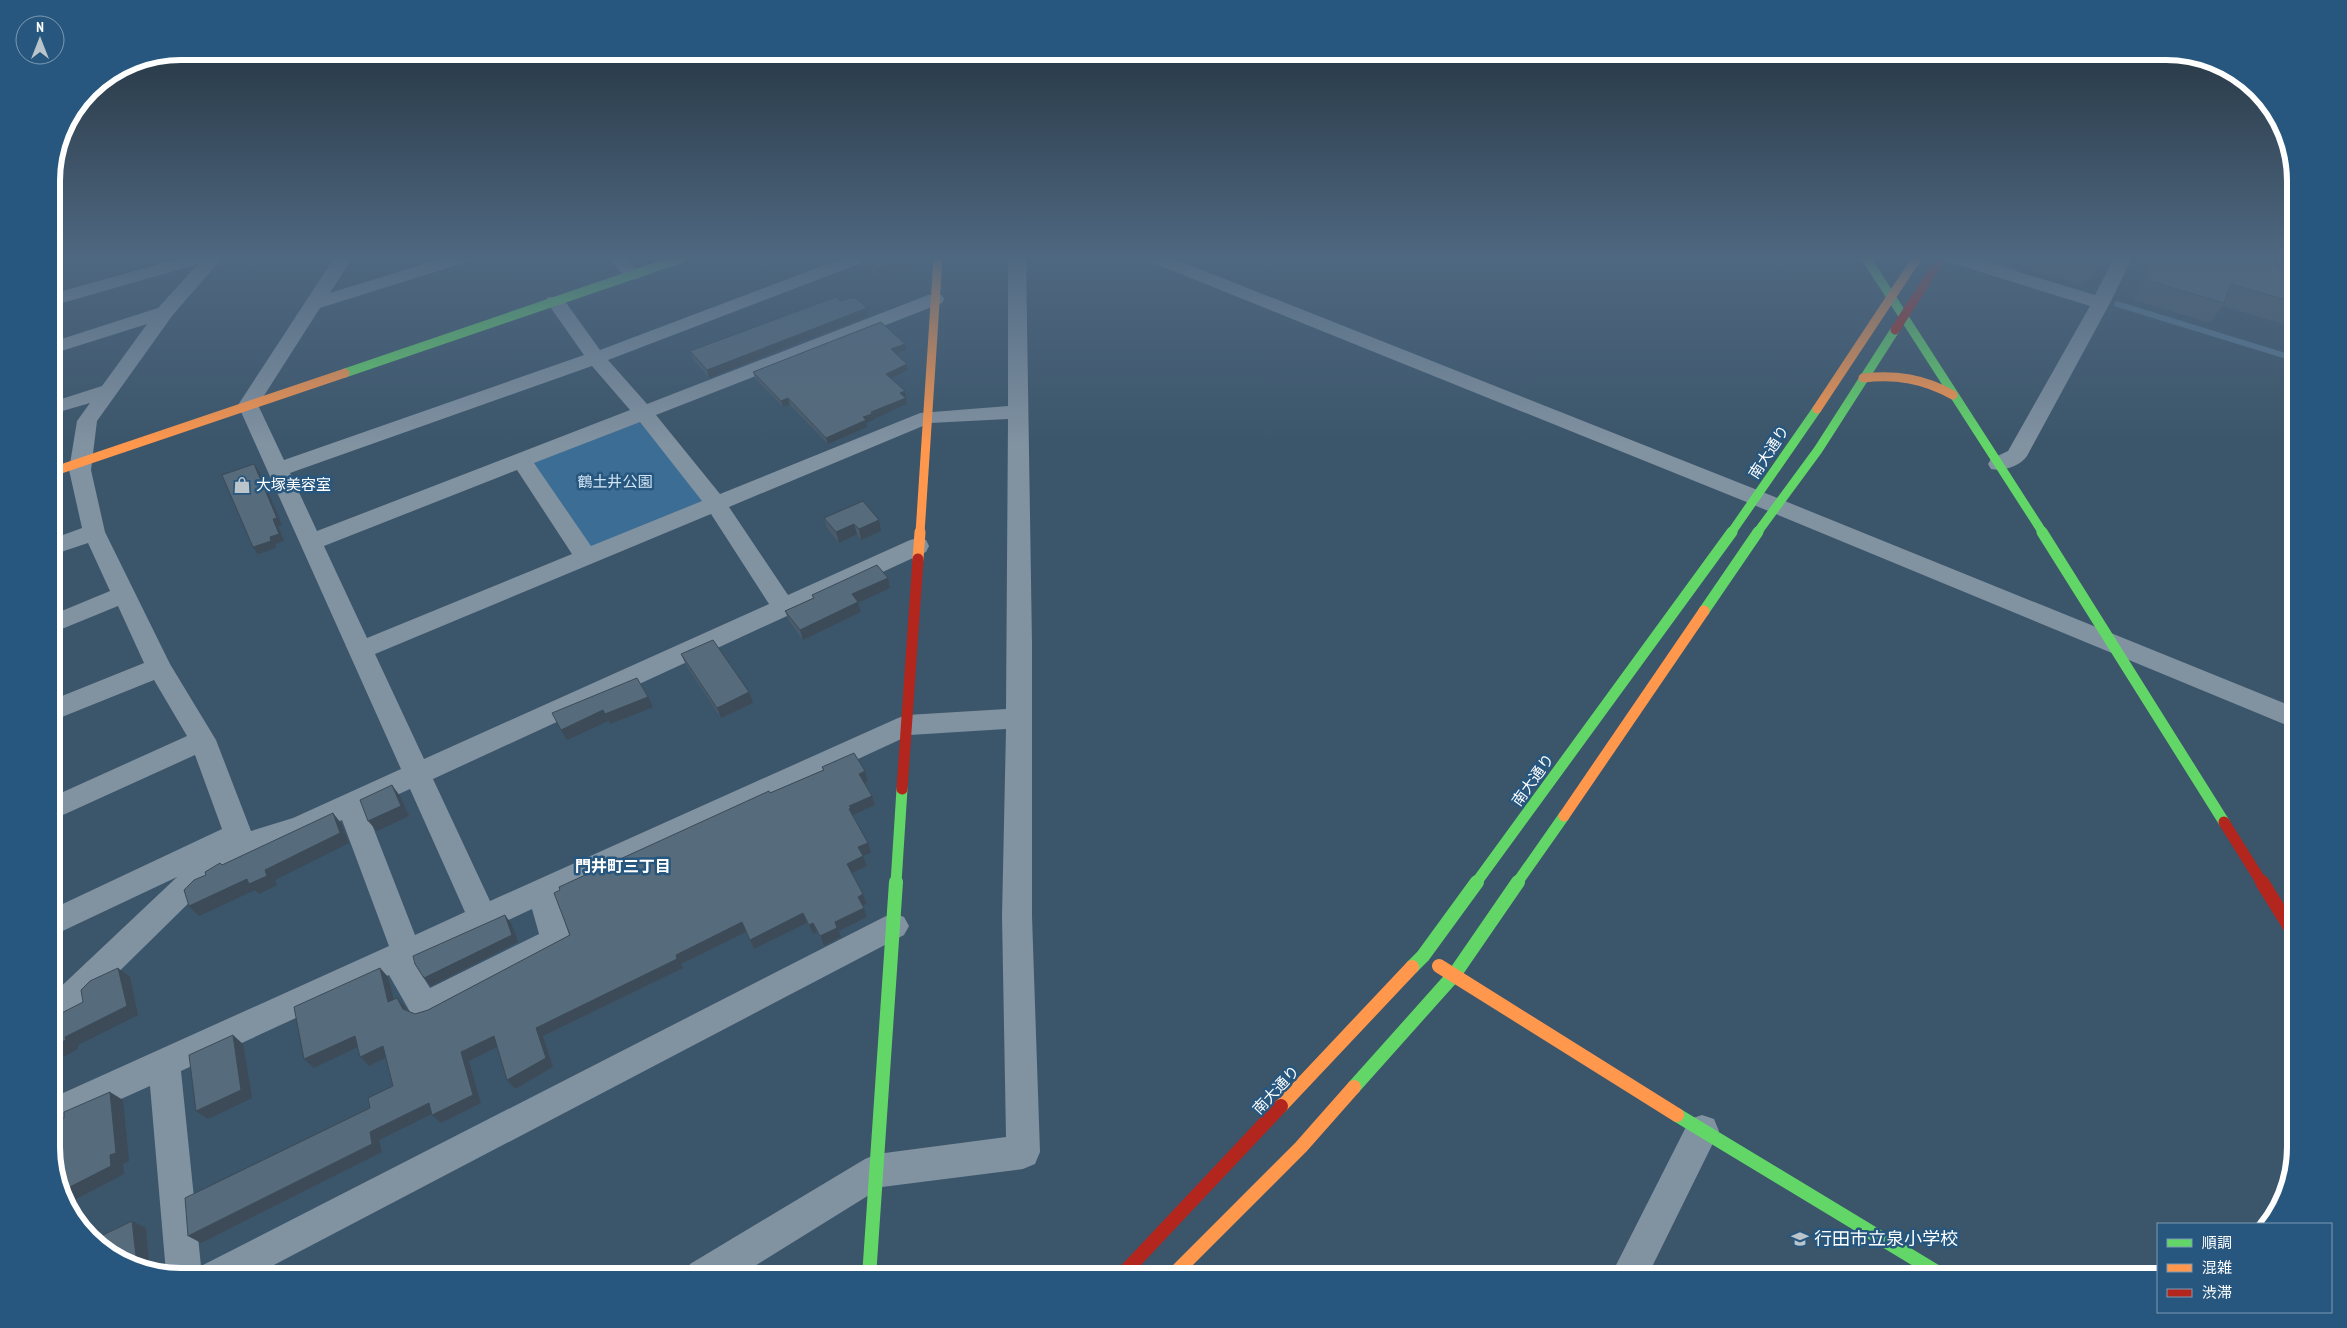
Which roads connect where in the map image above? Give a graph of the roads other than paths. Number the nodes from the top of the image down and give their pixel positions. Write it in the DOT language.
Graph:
graph roads {
  1 [pos="140,320"];
  2 [pos="159,320"];
  3 [pos="303,320"];
  4 [pos="499,320"];
  5 [pos="569,320"];
  6 [pos="696,320"];
  7 [pos="881,320"];
  8 [pos="934,320"];
  9 [pos="1017,320"];
  10 [pos="1311,320"];
  11 [pos="1875,320"];
  12 [pos="1900,320"];
  13 [pos="1906,320"];
  14 [pos="2092,320"];
  15 [pos="60,345"];
  16 [pos="596,358"];
  17 [pos="1863,378"];
  18 [pos="110,390"];
  19 [pos="1956,397"];
  20 [pos="248,405"];
  21 [pos="60,406"];
  22 [pos="644,412"];
  23 [pos="1018,412"];
  24 [pos="927,416"];
  25 [pos="521,460"];
  26 [pos="80,462"];
  27 [pos="1999,464"];
  28 [pos="60,469"];
  29 [pos="277,470"];
  30 [pos="1766,502"];
  31 [pos="716,504"];
  32 [pos="94,532"];
  33 [pos="311,542"];
  34 [pos="60,544"];
  35 [pos="918,546"];
  36 [pos="586,557"];
  37 [pos="125,594"];
  38 [pos="784,608"];
  39 [pos="60,621"];
  40 [pos="2113,645"];
  41 [pos="361,650"];
  42 [pos="159,667"];
  43 [pos="60,708"];
  44 [pos="2287,715"];
  45 [pos="1018,718"];
  46 [pos="907,725"];
  47 [pos="203,740"];
  48 [pos="417,774"];
  49 [pos="350,804"];
  50 [pos="60,805"];
  51 [pos="244,838"];
  52 [pos="542,892"];
  53 [pos="483,918"];
  54 [pos="60,919"];
  55 [pos="2287,923"];
  56 [pos="894,926"];
  57 [pos="401,955"];
  58 [pos="1424,956"];
  59 [pos="1454,976"];
  60 [pos="60,1007"];
  61 [pos="164,1063"];
  62 [pos="60,1110"];
  63 [pos="1702,1131"];
  64 [pos="877,1171"];
  65 [pos="183,1268"];
  66 [pos="231,1268"];
  67 [pos="718,1268"];
  68 [pos="870,1268"];
  69 [pos="1129,1268"];
  70 [pos="1181,1268"];
  71 [pos="1633,1268"];
  72 [pos="1929,1268"];
  1 -- 15 [label="street"];
  2 -- 18 [label="street"];
  3 -- 20 [label="street"];
  4 -- 20 [label="street"];
  5 -- 16 [label="street"];
  6 -- 16 [label="street"];
  7 -- 22 [label="street"];
  8 -- 24 [label="street"];
  9 -- 23 [label="street"];
  10 -- 30 [label="street"];
  11 -- 30 [label="street, 南大通り"];
  12 -- 17 [label="street, 南大通り"];
  13 -- 19 [label="street"];
  14 -- 27 [label="street"];
  16 -- 22 [label="street"];
  16 -- 29 [label="street"];
  17 -- 19 [label="street"];
  17 -- 30 [label="street, 南大通り"];
  18 -- 21 [label="street"];
  18 -- 26 [label="street"];
  19 -- 27 [label="street"];
  20 -- 26 [label="street"];
  20 -- 29 [label="street"];
  22 -- 25 [label="street"];
  22 -- 31 [label="street"];
  23 -- 24 [label="street"];
  23 -- 45 [label="street"];
  24 -- 31 [label="street"];
  24 -- 35 [label="street"];
  25 -- 33 [label="street"];
  25 -- 36 [label="street"];
  26 -- 28 [label="street"];
  26 -- 32 [label="street"];
  27 -- 40 [label="street"];
  29 -- 33 [label="street"];
  30 -- 40 [label="street"];
  30 -- 58 [label="street, 南大通り"];
  30 -- 59 [label="street, 南大通り"];
  31 -- 36 [label="street"];
  31 -- 38 [label="street"];
  32 -- 34 [label="street"];
  32 -- 37 [label="street"];
  33 -- 41 [label="street"];
  35 -- 38 [label="street"];
  35 -- 46 [label="street"];
  36 -- 41 [label="street"];
  37 -- 39 [label="street"];
  37 -- 42 [label="street"];
  38 -- 48 [label="street"];
  40 -- 44 [label="street"];
  40 -- 55 [label="street"];
  41 -- 48 [label="street"];
  42 -- 43 [label="street"];
  42 -- 47 [label="street"];
  45 -- 46 [label="street"];
  45 -- 64 [label="street"];
  46 -- 52 [label="street"];
  46 -- 56 [label="street"];
  47 -- 50 [label="street"];
  47 -- 51 [label="street"];
  48 -- 49 [label="street"];
  48 -- 53 [label="street"];
  49 -- 51 [label="street"];
  49 -- 57 [label="street"];
  51 -- 54 [label="street"];
  51 -- 60 [label="street"];
  52 -- 53 [label="street"];
  52 -- 57 [label="street"];
  53 -- 57 [label="street"];
  56 -- 64 [label="street"];
  56 -- 66 [label="street"];
  57 -- 61 [label="street"];
  58 -- 59 [label="street"];
  58 -- 69 [label="street, 南大通り"];
  59 -- 63 [label="street"];
  59 -- 70 [label="street, 南大通り"];
  61 -- 62 [label="street"];
  61 -- 65 [label="street"];
  63 -- 71 [label="street"];
  63 -- 72 [label="street"];
  64 -- 67 [label="street"];
  64 -- 68 [label="street"];
}
